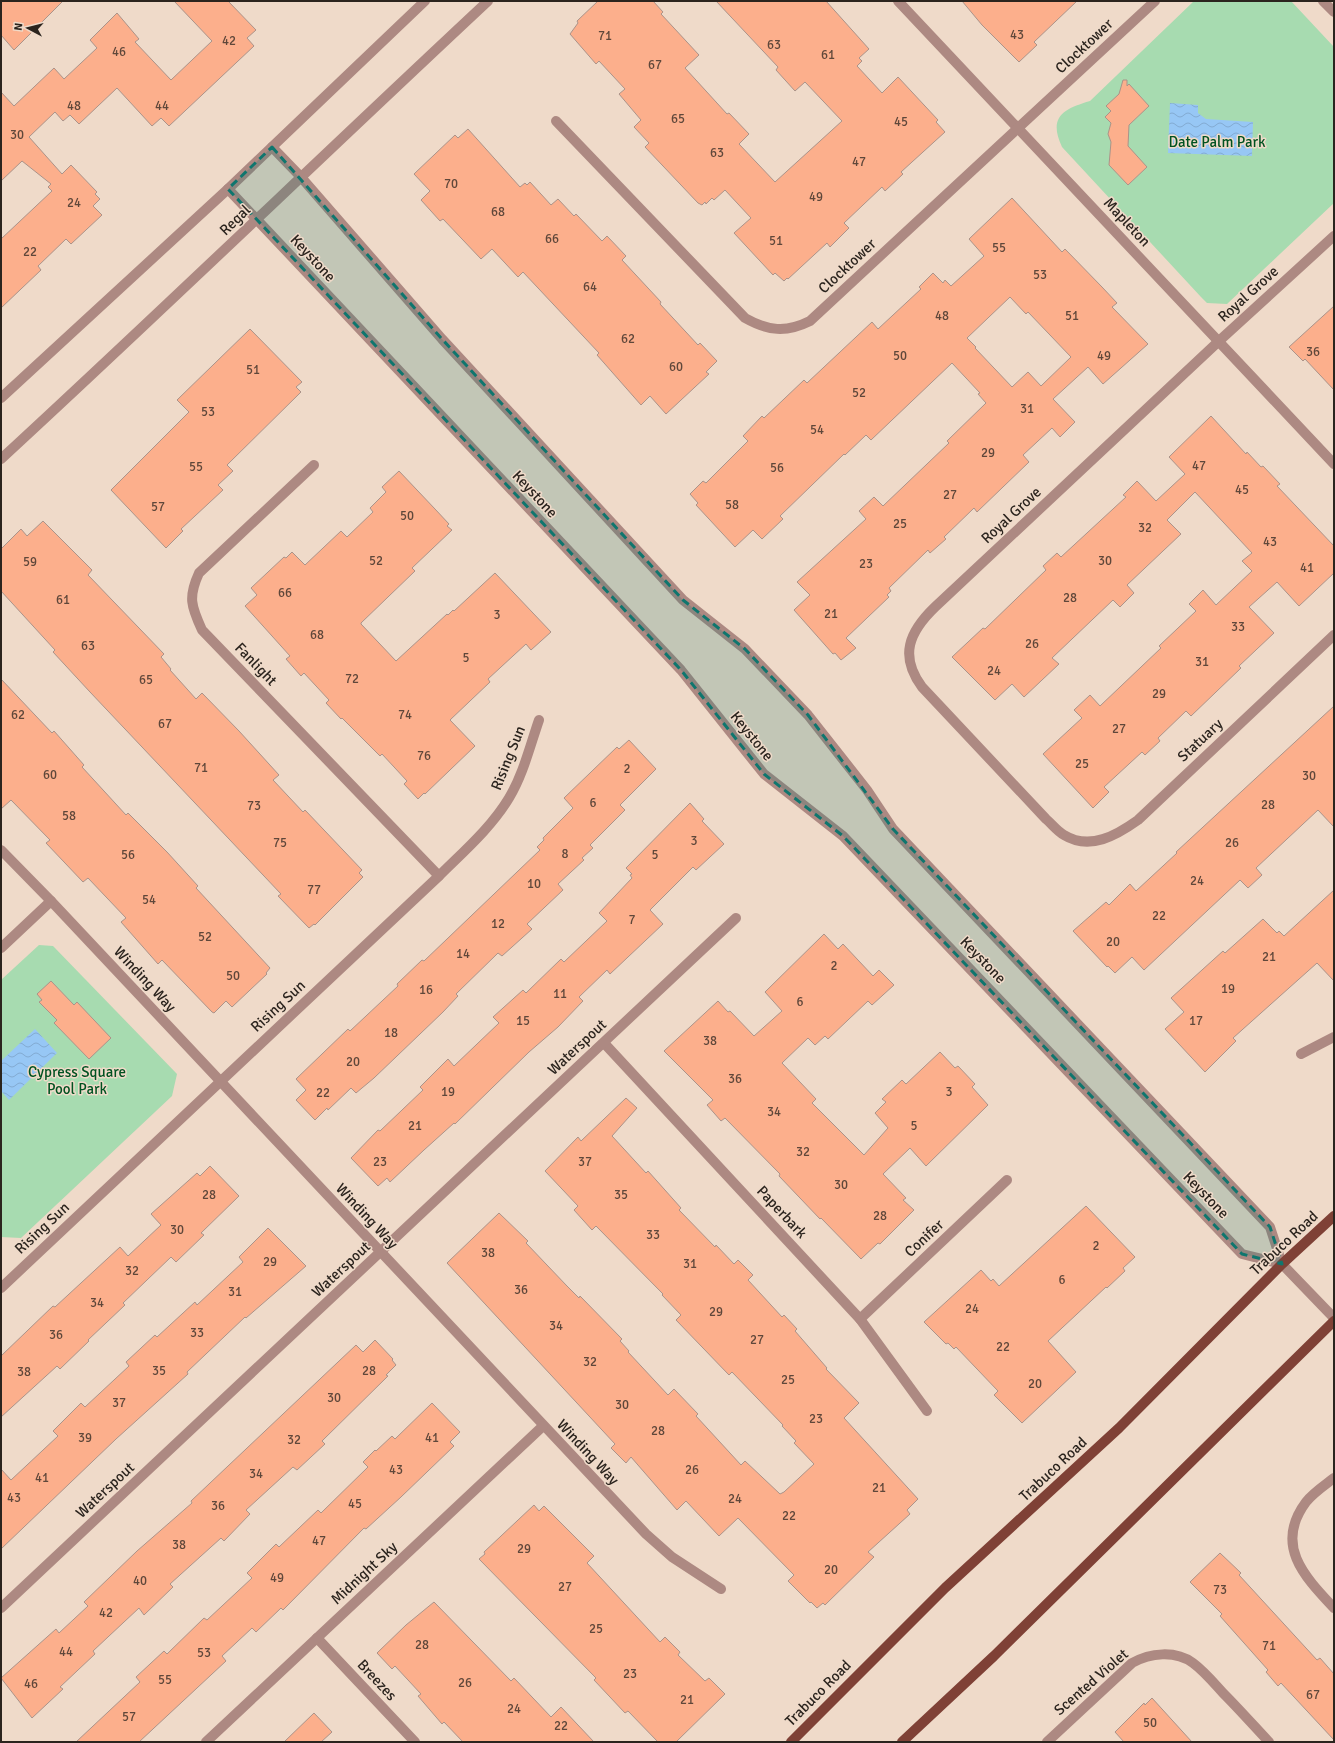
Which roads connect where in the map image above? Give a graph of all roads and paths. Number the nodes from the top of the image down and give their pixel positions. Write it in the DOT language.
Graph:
graph roads {
  1 [pos="425,1"];
  2 [pos="488,1"];
  3 [pos="898,1"];
  4 [pos="1155,1"];
  5 [pos="1323,1"];
  6 [pos="1334,12"];
  7 [pos="556,120"];
  8 [pos="1018,128"];
  9 [pos="272,146"];
  10 [pos="300,176"];
  11 [pos="228,188"];
  12 [pos="256,220"];
  13 [pos="1334,236"];
  14 [pos="1219,341"];
  15 [pos="1,398"];
  16 [pos="1,459"];
  17 [pos="1334,464"];
  18 [pos="314,465"];
  19 [pos="1334,635"];
  20 [pos="538,720"];
  21 [pos="1074,840"];
  22 [pos="1,850"];
  23 [pos="439,876"];
  24 [pos="51,901"];
  25 [pos="736,918"];
  26 [pos="1,948"];
  27 [pos="1334,1037"];
  28 [pos="604,1043"];
  29 [pos="1301,1054"];
  30 [pos="219,1080"];
  31 [pos="1007,1180"];
  32 [pos="1334,1216"];
  33 [pos="380,1252"];
  34 [pos="1282,1264"];
  35 [pos="3,1282"];
  36 [pos="860,1319"];
  37 [pos="1334,1320"];
  38 [pos="927,1411"];
  39 [pos="543,1426"];
  40 [pos="1333,1478"];
  41 [pos="721,1589"];
  42 [pos="1,1608"];
  43 [pos="1334,1608"];
  44 [pos="317,1638"];
  45 [pos="206,1742"];
  46 [pos="415,1742"];
  47 [pos="791,1742"];
  48 [pos="902,1742"];
  49 [pos="1047,1742"];
  50 [pos="1269,1742"];
  1 -- 9 [label="street, Regal"];
  2 -- 10 [label="street, Regal"];
  3 -- 8 [label="street, Mapleton"];
  4 -- 8 [label="street, Clocktower"];
  5 -- 6 [label="street"];
  7 -- 8 [label="street, Clocktower"];
  8 -- 14 [label="street, Mapleton"];
  9 -- 10 [label="street, Keystone"];
  9 -- 11 [label="street, Regal"];
  10 -- 12 [label="street, Regal"];
  10 -- 34 [label="street, Keystone"];
  11 -- 12 [label="street, Keystone"];
  11 -- 15 [label="street, Regal"];
  12 -- 16 [label="street, Regal"];
  12 -- 34 [label="street, Keystone"];
  13 -- 14 [label="street, Royal Grove"];
  14 -- 17 [label="street, Mapleton"];
  14 -- 21 [label="street, Royal Grove"];
  18 -- 23 [label="street, Fanlight"];
  19 -- 21 [label="street, Statuary"];
  20 -- 23 [label="street, Rising Sun"];
  22 -- 24 [label="street, Winding Way"];
  23 -- 30 [label="street, Rising Sun"];
  24 -- 26 [label="street"];
  24 -- 30 [label="street, Winding Way"];
  25 -- 28 [label="street, Waterspout"];
  27 -- 29 [label="street"];
  28 -- 33 [label="street, Waterspout"];
  28 -- 36 [label="street, Paperbark"];
  30 -- 33 [label="street, Winding Way"];
  30 -- 35 [label="street, Rising Sun"];
  31 -- 36 [label="street, Conifer"];
  32 -- 34 [label="main road, Trabuco Road"];
  33 -- 39 [label="street, Winding Way"];
  33 -- 42 [label="street, Waterspout"];
  34 -- 37 [label="street, Keystone"];
  34 -- 47 [label="main road, Trabuco Road"];
  36 -- 38 [label="street, Paperbark"];
  37 -- 48 [label="main road"];
  39 -- 41 [label="street, Winding Way"];
  39 -- 44 [label="street, Midnight Sky"];
  40 -- 43 [label="street"];
  44 -- 45 [label="street, Midnight Sky"];
  44 -- 46 [label="street, Breezes"];
  49 -- 50 [label="street, Scented Violet"];
}
